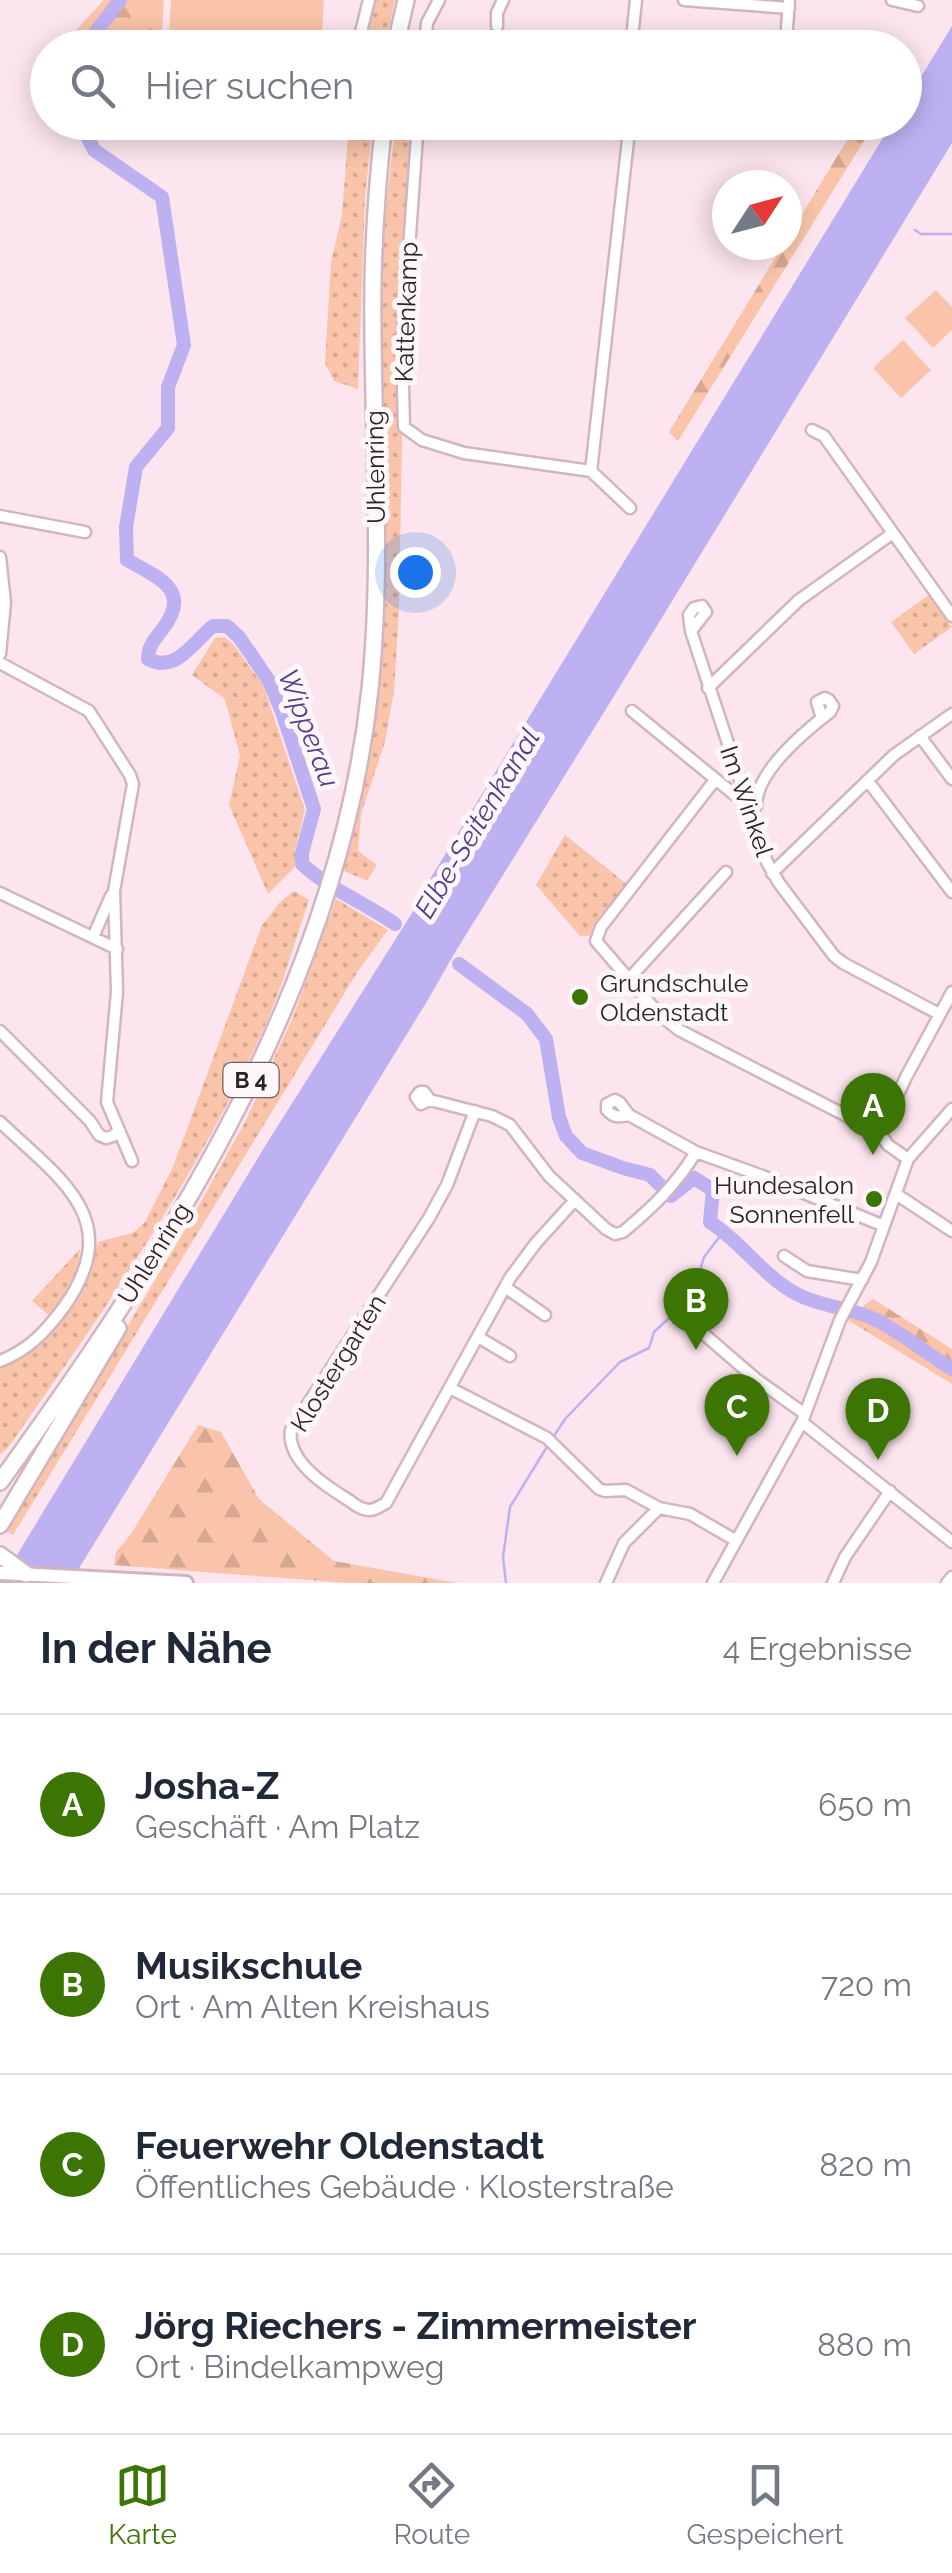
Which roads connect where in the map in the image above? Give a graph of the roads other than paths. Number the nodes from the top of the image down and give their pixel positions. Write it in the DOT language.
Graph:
graph roads {
  1 [pos="369,0"];
  2 [pos="406,0"];
  3 [pos="439,0"];
  4 [pos="503,0"];
  5 [pos="636,0"];
  6 [pos="684,0"];
  7 [pos="892,0"];
  8 [pos="789,4"];
  9 [pos="918,6"];
  10 [pos="497,26"];
  11 [pos="787,28"];
  12 [pos="362,30"];
  13 [pos="399,30"];
  14 [pos="426,30"];
  15 [pos="634,30"];
  16 [pos="382,140"];
  17 [pos="417,140"];
  18 [pos="628,140"];
  19 [pos="812,430"];
  20 [pos="591,471"];
  21 [pos="630,508"];
  22 [pos="0,516"];
  23 [pos="85,532"];
  24 [pos="893,533"];
  25 [pos="0,557"];
  26 [pos="952,616"];
  27 [pos="691,630"];
  28 [pos="0,654"];
  29 [pos="0,662"];
  30 [pos="708,688"];
  31 [pos="632,711"];
  32 [pos="952,714"];
  33 [pos="822,718"];
  34 [pos="920,736"];
  35 [pos="737,772"];
  36 [pos="952,780"];
  37 [pos="868,781"];
  38 [pos="718,782"];
  39 [pos="748,806"];
  40 [pos="726,872"];
  41 [pos="772,873"];
  42 [pos="114,891"];
  43 [pos="952,892"];
  44 [pos="0,893"];
  45 [pos="92,937"];
  46 [pos="117,949"];
  47 [pos="628,980"];
  48 [pos="951,997"];
  49 [pos="938,1014"];
  50 [pos="0,1031"];
  51 [pos="430,1100"];
  52 [pos="107,1102"];
  53 [pos="476,1112"];
  54 [pos="948,1113"];
  55 [pos="629,1115"];
  56 [pos="90,1121"];
  57 [pos="0,1122"];
  58 [pos="119,1130"];
  59 [pos="880,1133"];
  60 [pos="696,1152"];
  61 [pos="908,1159"];
  62 [pos="132,1161"];
  63 [pos="896,1194"];
  64 [pos="575,1200"];
  65 [pos="884,1226"];
  66 [pos="952,1231"];
  67 [pos="157,1253"];
  68 [pos="784,1256"];
  69 [pos="862,1280"];
  70 [pos="504,1287"];
  71 [pos="544,1315"];
  72 [pos="704,1335"];
  73 [pos="478,1337"];
  74 [pos="510,1356"];
  75 [pos="0,1361"];
  76 [pos="450,1388"];
  77 [pos="803,1418"];
  78 [pos="45,1420"];
  79 [pos="0,1460"];
  80 [pos="0,1482"];
  81 [pos="890,1491"];
  82 [pos="659,1508"];
  83 [pos="0,1525"];
  84 [pos="735,1540"];
  85 [pos="952,1542"];
  86 [pos="1,1562"];
  87 [pos="26,1574"];
  88 [pos="952,1577"];
  89 [pos="186,1583"];
  90 [pos="606,1583"];
  91 [pos="712,1583"];
  92 [pos="833,1583"];
  93 [pos="947,1583"];
  1 -- 12 [label="street"];
  2 -- 13 [label="highway"];
  3 -- 14 [label="street"];
  4 -- 10 [label="street"];
  5 -- 15 [label="street"];
  6 -- 8 [label="street"];
  7 -- 9 [label="street"];
  8 -- 11 [label="street"];
  16 -- 67 [label="highway, Uhlenring / B 4"];
  17 -- 20 [label="street, Kattenkamp"];
  18 -- 20 [label="street"];
  19 -- 24 [label="street"];
  20 -- 21 [label="street"];
  22 -- 23 [label="street"];
  24 -- 26 [label="street"];
  24 -- 30 [label="street"];
  25 -- 28 [label="street"];
  27 -- 30 [label="street, Im Winkel"];
  29 -- 42 [label="street"];
  30 -- 35 [label="street, Im Winkel"];
  31 -- 38 [label="street"];
  32 -- 34 [label="street"];
  33 -- 39 [label="street"];
  34 -- 36 [label="street"];
  34 -- 37 [label="street"];
  35 -- 38 [label="street"];
  35 -- 39 [label="street, Im Winkel"];
  37 -- 41 [label="street"];
  37 -- 43 [label="street"];
  38 -- 39 [label="street"];
  38 -- 47 [label="street"];
  39 -- 41 [label="street, Im Winkel"];
  40 -- 47 [label="street"];
  41 -- 49 [label="street, Im Winkel"];
  42 -- 45 [label="street"];
  42 -- 46 [label="street"];
  44 -- 45 [label="street"];
  45 -- 46 [label="street"];
  46 -- 52 [label="street"];
  47 -- 59 [label="street"];
  48 -- 49 [label="street"];
  49 -- 59 [label="street"];
  50 -- 56 [label="street"];
  51 -- 53 [label="street"];
  52 -- 56 [label="street"];
  52 -- 58 [label="street"];
  53 -- 64 [label="street"];
  53 -- 76 [label="street, Klostergarten"];
  54 -- 61 [label="street"];
  55 -- 60 [label="street"];
  56 -- 58 [label="street"];
  57 -- 75 [label="street"];
  58 -- 62 [label="street"];
  59 -- 61 [label="street"];
  60 -- 64 [label="street"];
  60 -- 65 [label="street"];
  61 -- 63 [label="street"];
  63 -- 65 [label="street"];
  63 -- 66 [label="street"];
  64 -- 70 [label="street, Klostergarten"];
  65 -- 69 [label="street"];
  67 -- 78 [label="highway, Uhlenring / B 4"];
  67 -- 83 [label="highway"];
  68 -- 69 [label="street"];
  69 -- 77 [label="street"];
  70 -- 71 [label="street"];
  70 -- 73 [label="street, Klostergarten"];
  72 -- 77 [label="street"];
  73 -- 74 [label="street"];
  73 -- 76 [label="street, Klostergarten"];
  76 -- 82 [label="street"];
  77 -- 81 [label="street"];
  77 -- 84 [label="street"];
  78 -- 79 [label="highway"];
  78 -- 80 [label="highway, Uhlenring / B 4"];
  81 -- 85 [label="street"];
  81 -- 92 [label="street"];
  82 -- 84 [label="street"];
  82 -- 90 [label="street"];
  84 -- 91 [label="street"];
  86 -- 87 [label="highway"];
  87 -- 89 [label="main road"];
  88 -- 93 [label="street"];
}
